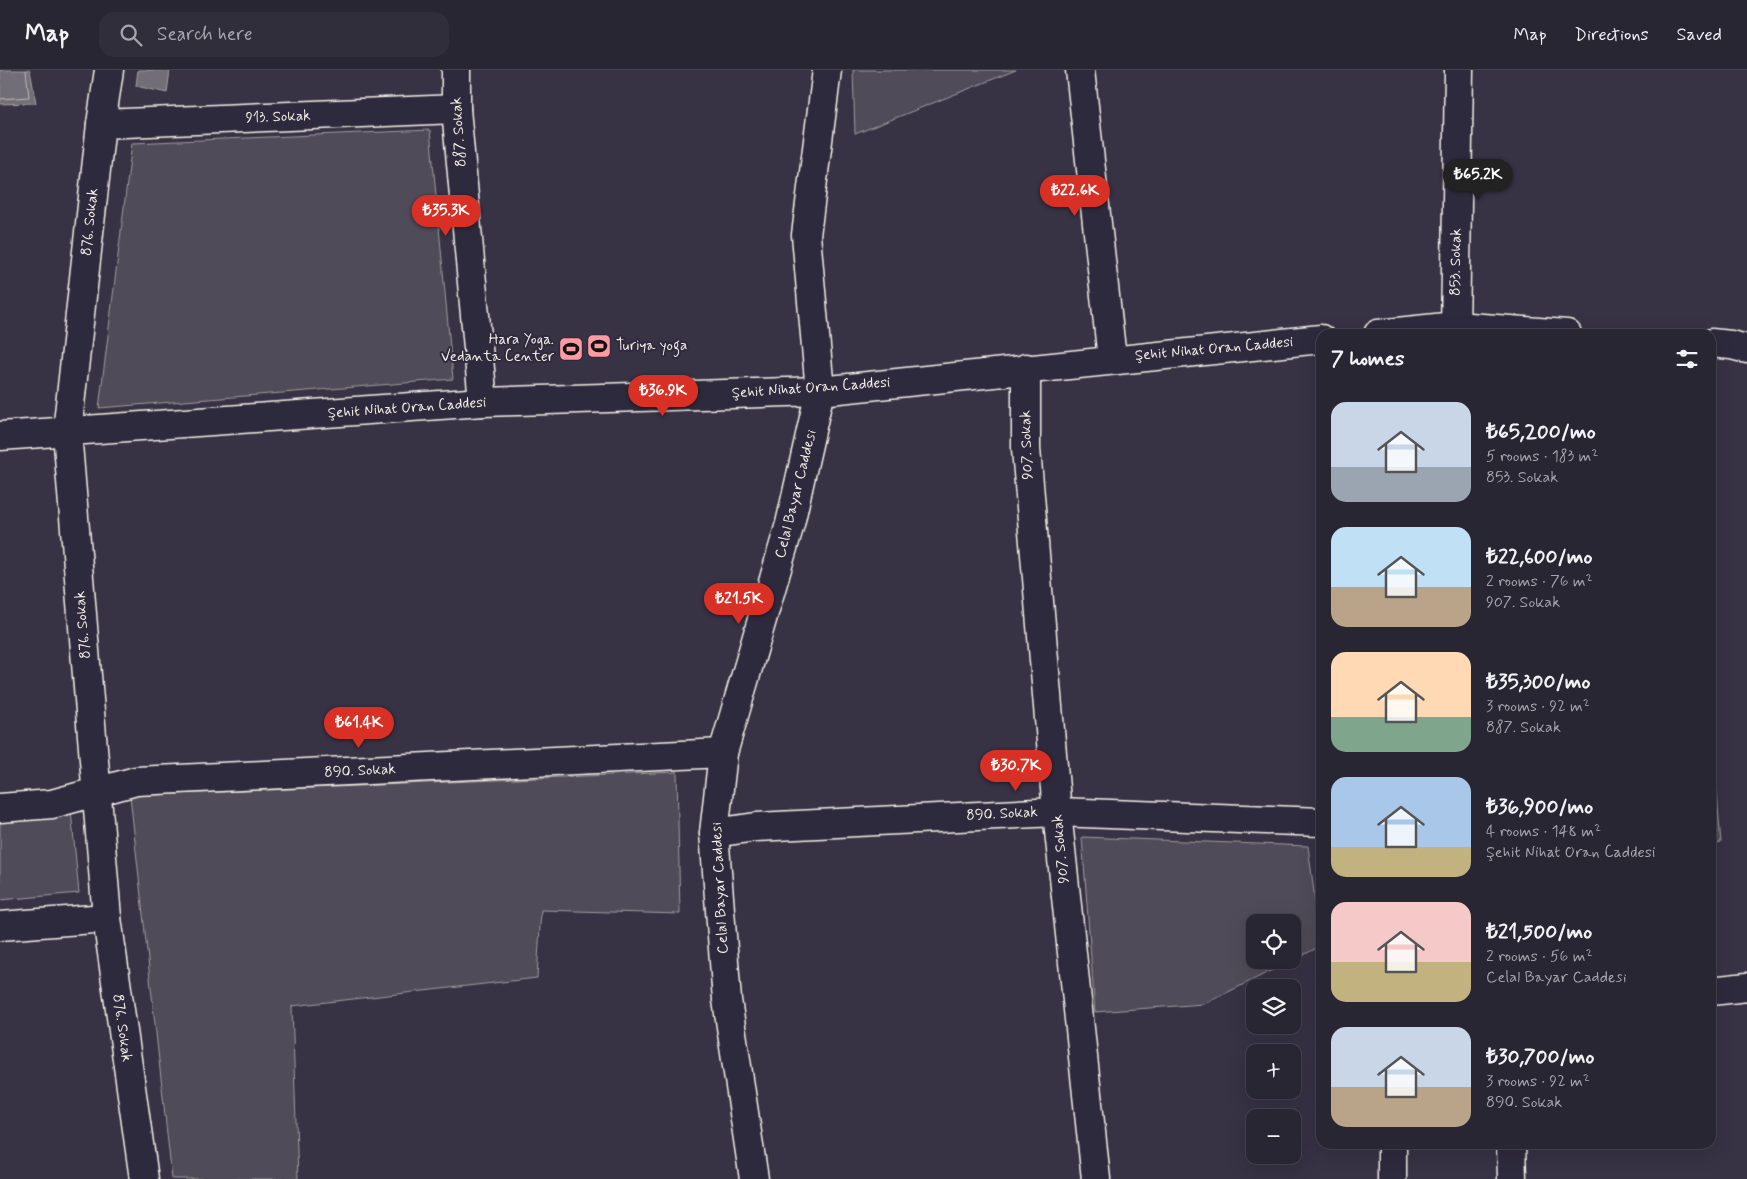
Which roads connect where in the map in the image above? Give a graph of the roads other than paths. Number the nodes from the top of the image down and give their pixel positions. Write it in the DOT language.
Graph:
graph roads {
  1 [pos="109,70"];
  2 [pos="456,70"];
  3 [pos="827,70"];
  4 [pos="1080,70"];
  5 [pos="1459,70"];
  6 [pos="456,109"];
  7 [pos="100,124"];
  8 [pos="1455,329"];
  9 [pos="1316,339"];
  10 [pos="1716,343"];
  11 [pos="1747,349"];
  12 [pos="1112,359"];
  13 [pos="1026,368"];
  14 [pos="820,391"];
  15 [pos="483,402"];
  16 [pos="67,432"];
  17 [pos="0,436"];
  18 [pos="723,753"];
  19 [pos="96,790"];
  20 [pos="0,808"];
  21 [pos="1056,812"];
  22 [pos="1316,822"];
  23 [pos="714,833"];
  24 [pos="107,918"];
  25 [pos="0,926"];
  26 [pos="1747,987"];
  27 [pos="1716,990"];
  28 [pos="1392,1149"];
  29 [pos="1511,1149"];
  30 [pos="144,1179"];
  31 [pos="754,1179"];
  32 [pos="1096,1179"];
  33 [pos="1392,1179"];
  34 [pos="1512,1179"];
  1 -- 7 [label="street, 876. Sokak"];
  2 -- 6 [label="street, 887. Sokak"];
  3 -- 14 [label="street, Celal Bayar Caddesi"];
  4 -- 12 [label="street"];
  5 -- 8 [label="street, 853. Sokak"];
  6 -- 7 [label="street, 913. Sokak"];
  6 -- 15 [label="street, 887. Sokak"];
  7 -- 16 [label="street, 876. Sokak"];
  9 -- 12 [label="street, Şehit Nihat Oran Caddesi"];
  10 -- 11 [label="street"];
  12 -- 13 [label="street, Şehit Nihat Oran Caddesi"];
  13 -- 14 [label="street, Şehit Nihat Oran Caddesi"];
  13 -- 21 [label="street, 907. Sokak"];
  14 -- 15 [label="street, Şehit Nihat Oran Caddesi"];
  14 -- 18 [label="street, Celal Bayar Caddesi"];
  15 -- 16 [label="street, Şehit Nihat Oran Caddesi"];
  16 -- 17 [label="street, Şehit Nihat Oran Caddesi"];
  16 -- 19 [label="street, 876. Sokak"];
  18 -- 19 [label="street, 890. Sokak"];
  18 -- 23 [label="street, Celal Bayar Caddesi"];
  19 -- 20 [label="street, 890. Sokak"];
  19 -- 24 [label="street, 876. Sokak"];
  21 -- 22 [label="street, 890. Sokak"];
  21 -- 23 [label="street, 890. Sokak"];
  21 -- 32 [label="street, 907. Sokak"];
  23 -- 31 [label="street, Celal Bayar Caddesi"];
  24 -- 25 [label="street"];
  24 -- 30 [label="street, 876. Sokak"];
  26 -- 27 [label="street"];
  28 -- 33 [label="street"];
  29 -- 34 [label="street"];
}
